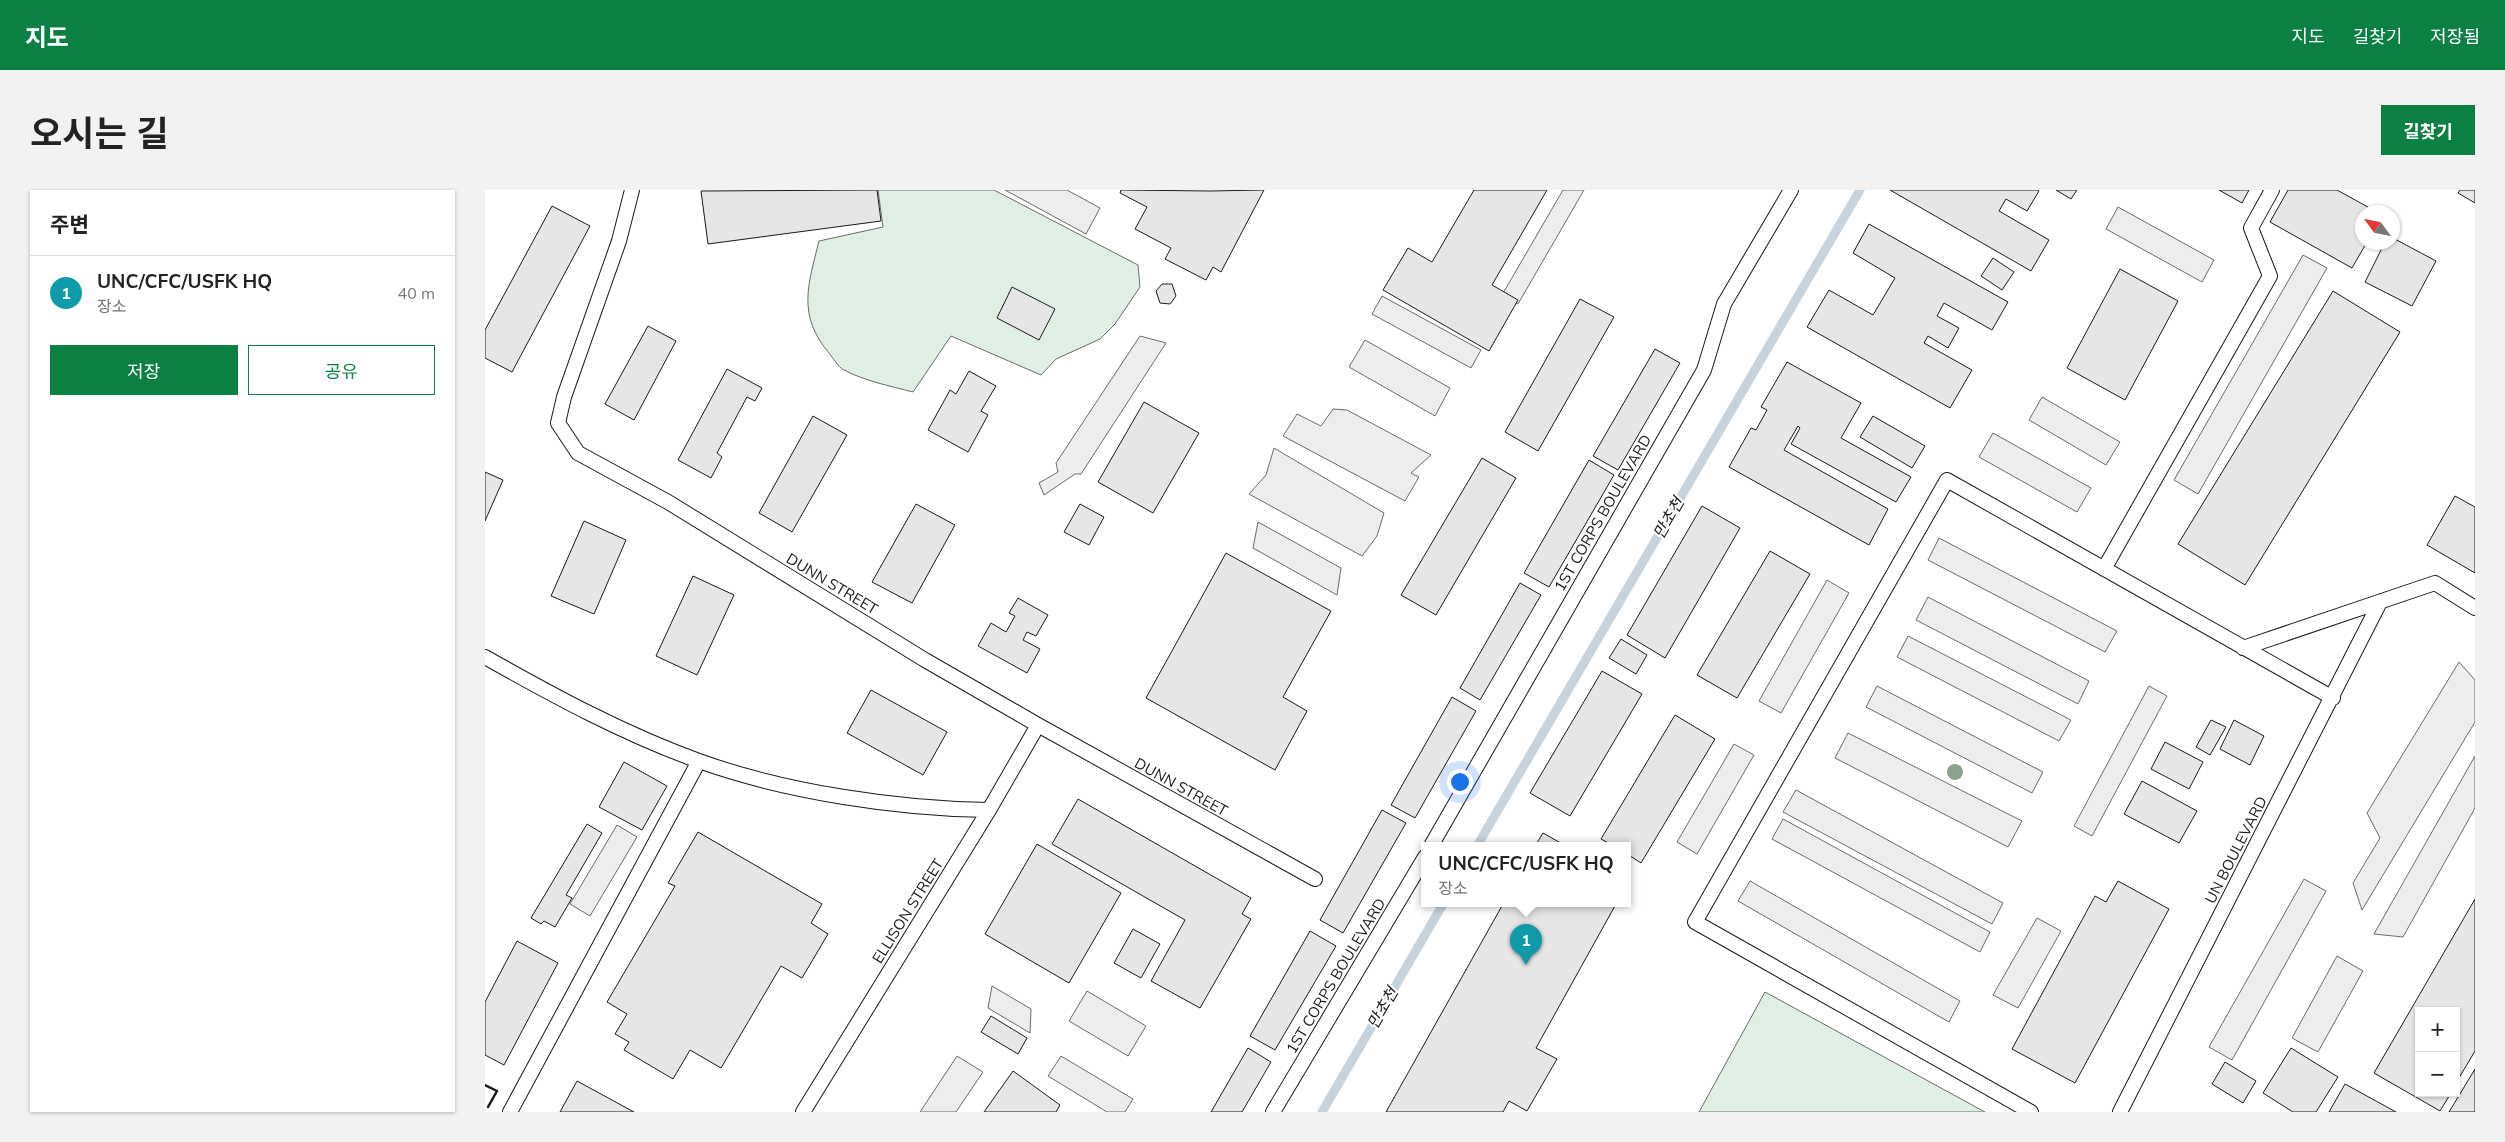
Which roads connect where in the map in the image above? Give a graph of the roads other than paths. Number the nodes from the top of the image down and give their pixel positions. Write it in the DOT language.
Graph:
graph roads {
  1 [pos="633,190"];
  2 [pos="1791,190"];
  3 [pos="2272,190"];
  4 [pos="2104,569"];
  5 [pos="2380,602"];
  6 [pos="2475,608"];
  7 [pos="2243,648"];
  8 [pos="485,657"];
  9 [pos="2333,698"];
  10 [pos="1038,725"];
  11 [pos="699,761"];
  12 [pos="989,810"];
  13 [pos="1433,842"];
  14 [pos="1421,864"];
  15 [pos="1315,879"];
  16 [pos="510,1112"];
  17 [pos="803,1112"];
  18 [pos="1273,1112"];
  19 [pos="2031,1112"];
  20 [pos="2120,1112"];
  1 -- 10 [label="lane, DUNN STREET"];
  2 -- 13 [label="lane, 1ST CORPS BOULEVARD"];
  3 -- 4 [label="lane"];
  4 -- 7 [label="lane"];
  4 -- 19 [label="lane"];
  5 -- 6 [label="lane"];
  5 -- 7 [label="lane"];
  5 -- 9 [label="lane, UN BOULEVARD"];
  7 -- 9 [label="lane"];
  8 -- 11 [label="lane"];
  9 -- 20 [label="lane, UN BOULEVARD"];
  10 -- 12 [label="lane, ELLISON STREET"];
  10 -- 15 [label="lane, DUNN STREET"];
  11 -- 12 [label="lane"];
  11 -- 16 [label="lane"];
  12 -- 17 [label="lane, ELLISON STREET"];
  14 -- 18 [label="lane, 1ST CORPS BOULEVARD"];
}
